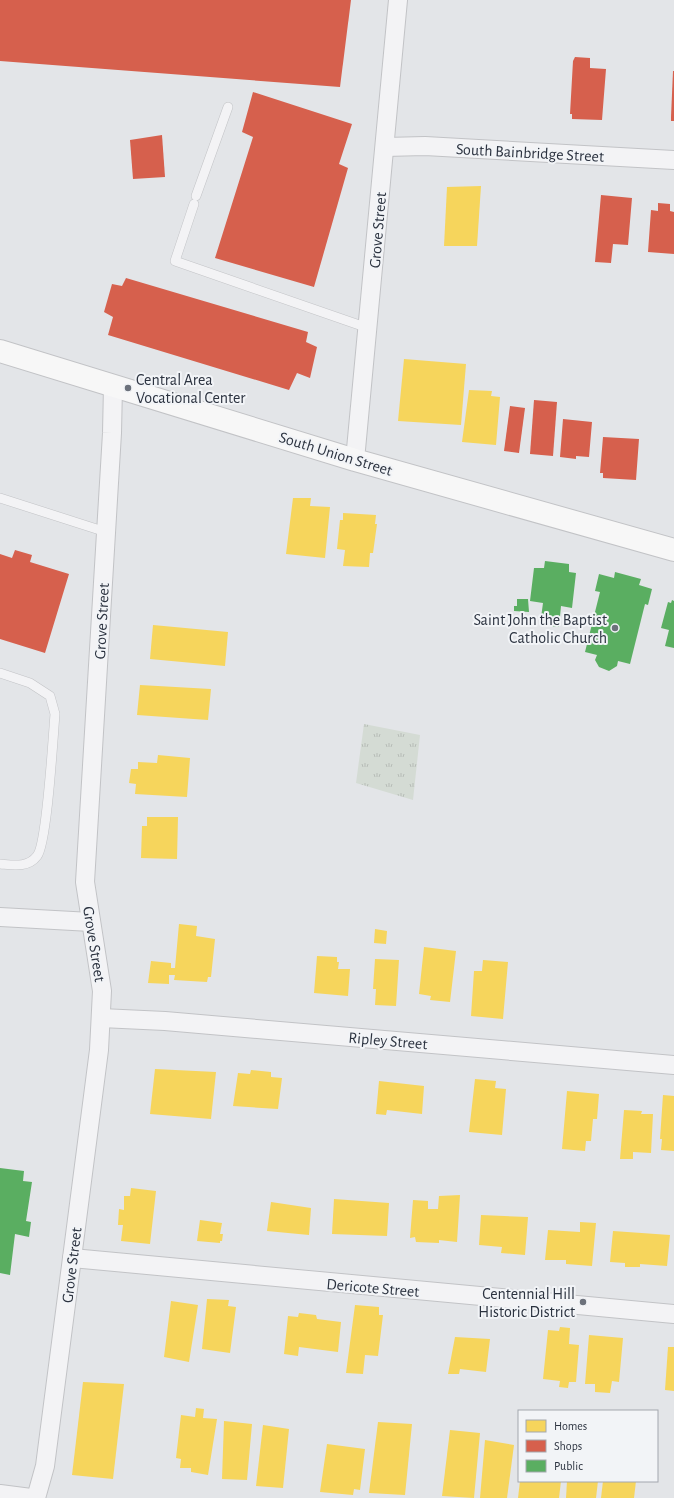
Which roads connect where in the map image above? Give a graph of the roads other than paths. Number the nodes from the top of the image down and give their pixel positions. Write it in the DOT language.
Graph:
graph roads {
  1 [pos="398,0"];
  2 [pos="228,107"];
  3 [pos="385,148"];
  4 [pos="674,160"];
  5 [pos="368,328"];
  6 [pos="0,351"];
  7 [pos="113,386"];
  8 [pos="355,460"];
  9 [pos="0,498"];
  10 [pos="106,532"];
  11 [pos="674,550"];
  12 [pos="0,672"];
  13 [pos="0,864"];
  14 [pos="0,917"];
  15 [pos="91,922"];
  16 [pos="101,1018"];
  17 [pos="674,1065"];
  18 [pos="72,1258"];
  19 [pos="674,1314"];
  20 [pos="0,1494"];
  21 [pos="31,1498"];
  22 [pos="36,1498"];
  1 -- 3 [label="street, Grove Street"];
  2 -- 5 [label="lane"];
  3 -- 4 [label="street, South Bainbridge Street"];
  3 -- 5 [label="street, Grove Street"];
  5 -- 8 [label="street, Grove Street"];
  6 -- 7 [label="main road, South Union Street"];
  7 -- 8 [label="main road, South Union Street"];
  7 -- 10 [label="street, Grove Street"];
  8 -- 11 [label="main road, South Union Street"];
  9 -- 10 [label="lane"];
  10 -- 15 [label="street, Grove Street"];
  12 -- 13 [label="lane"];
  14 -- 15 [label="street"];
  15 -- 16 [label="street, Grove Street"];
  16 -- 17 [label="street, Ripley Street"];
  16 -- 18 [label="street, Grove Street"];
  18 -- 19 [label="street, Dericote Street"];
  18 -- 22 [label="street, Grove Street"];
  20 -- 21 [label="street"];
}
